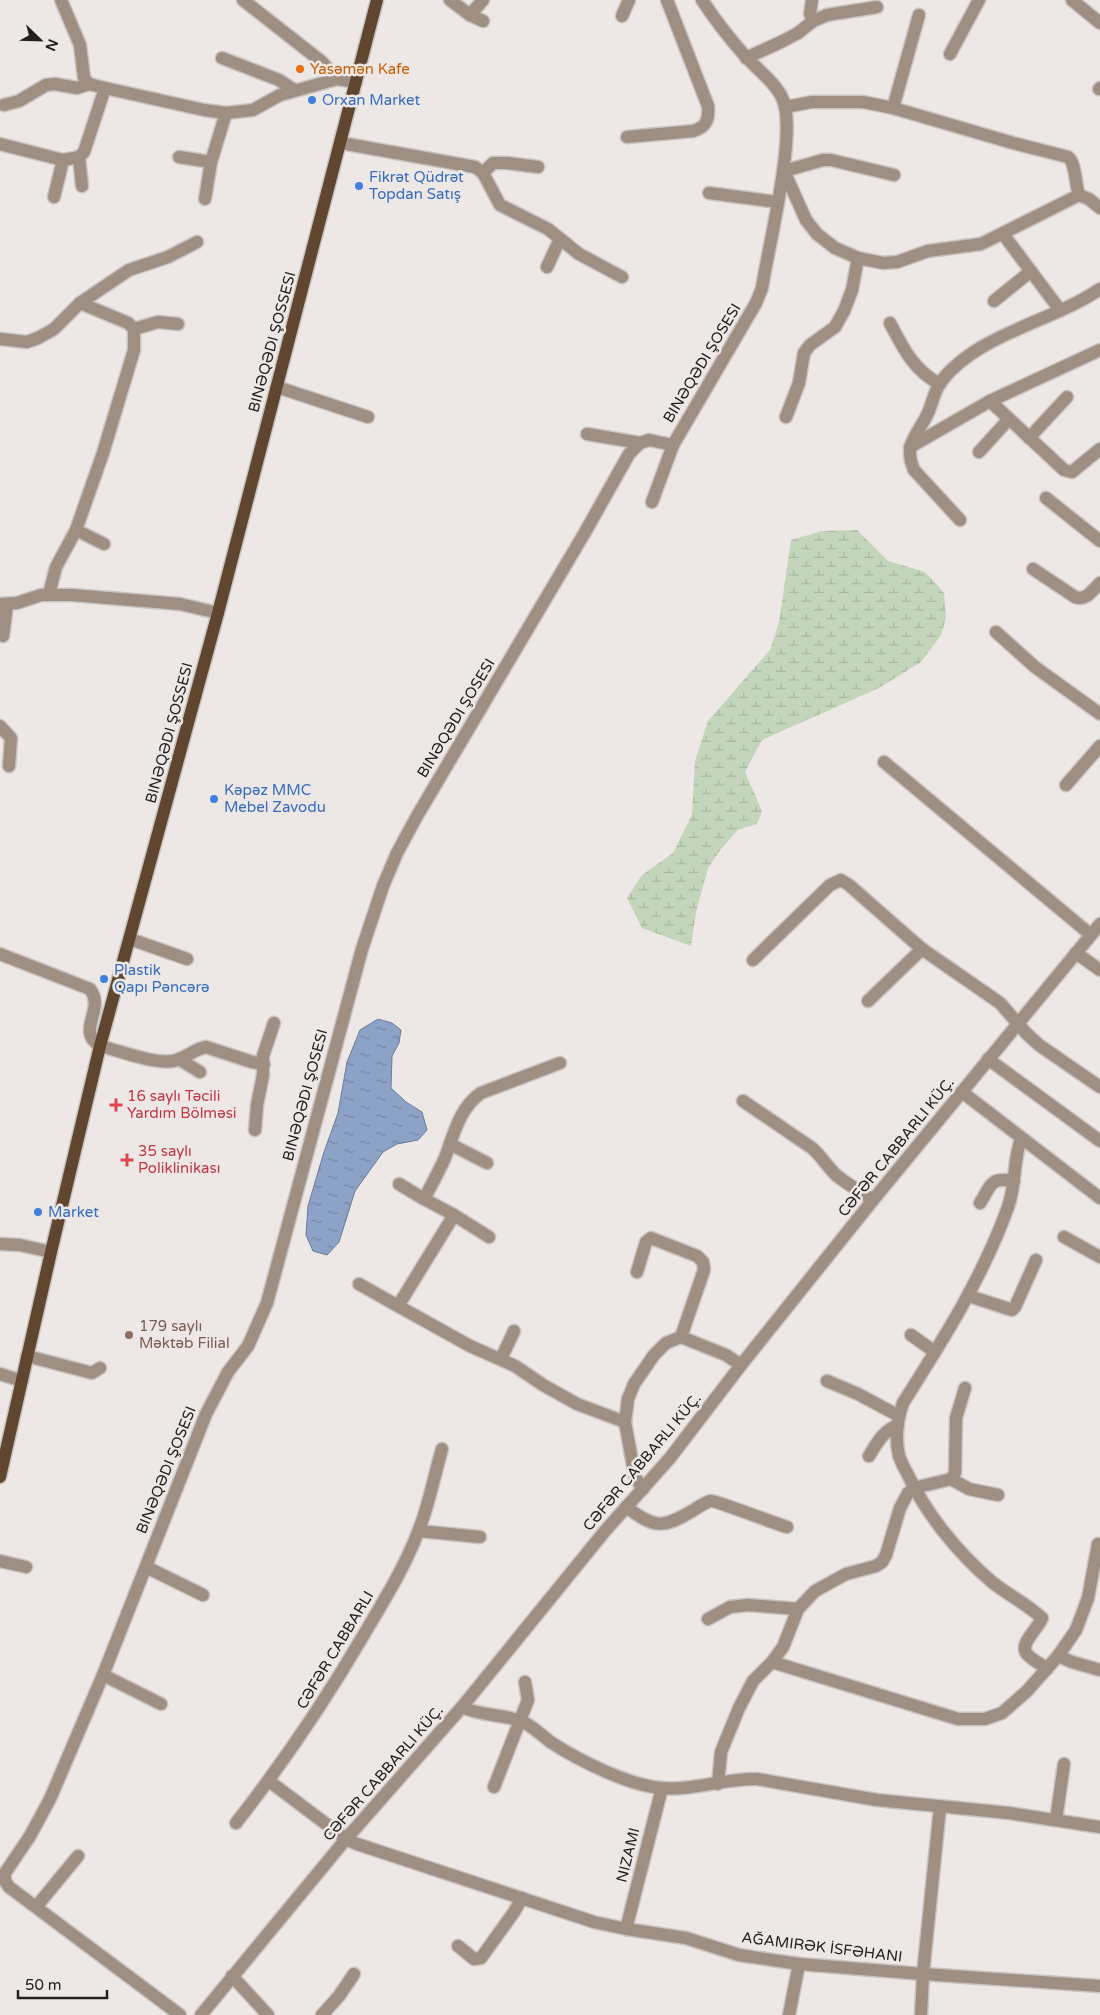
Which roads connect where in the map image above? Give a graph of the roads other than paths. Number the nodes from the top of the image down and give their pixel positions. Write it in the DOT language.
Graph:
graph roads {
  1 [pos="61,0"];
  2 [pos="243,0"];
  3 [pos="378,0"];
  4 [pos="450,0"];
  5 [pos="484,0"];
  6 [pos="630,0"];
  7 [pos="667,0"];
  8 [pos="702,0"];
  9 [pos="812,0"];
  10 [pos="979,0"];
  11 [pos="1072,0"];
  12 [pos="877,7"];
  13 [pos="470,15"];
  14 [pos="919,15"];
  15 [pos="622,16"];
  16 [pos="483,20"];
  17 [pos="813,21"];
  18 [pos="1100,23"];
  19 [pos="950,54"];
  20 [pos="222,58"];
  21 [pos="746,58"];
  22 [pos="338,79"];
  23 [pos="356,82"];
  24 [pos="89,84"];
  25 [pos="105,88"];
  26 [pos="294,90"];
  27 [pos="4,105"];
  28 [pos="785,107"];
  29 [pos="892,108"];
  30 [pos="226,113"];
  31 [pos="626,137"];
  32 [pos="341,143"];
  33 [pos="0,144"];
  34 [pos="79,158"];
  35 [pos="179,158"];
  36 [pos="63,160"];
  37 [pos="211,162"];
  38 [pos="538,167"];
  39 [pos="784,171"];
  40 [pos="484,173"];
  41 [pos="894,175"];
  42 [pos="82,186"];
  43 [pos="709,193"];
  44 [pos="1079,195"];
  45 [pos="54,196"];
  46 [pos="205,199"];
  47 [pos="777,202"];
  48 [pos="1100,208"];
  49 [pos="1003,234"];
  50 [pos="560,239"];
  51 [pos="197,242"];
  52 [pos="858,258"];
  53 [pos="547,267"];
  54 [pos="1031,271"];
  55 [pos="622,278"];
  56 [pos="1100,289"];
  57 [pos="994,301"];
  58 [pos="80,303"];
  59 [pos="1060,310"];
  60 [pos="890,323"];
  61 [pos="178,324"];
  62 [pos="134,329"];
  63 [pos="0,339"];
  64 [pos="1100,350"];
  65 [pos="940,384"];
  66 [pos="277,387"];
  67 [pos="1067,397"];
  68 [pos="990,401"];
  69 [pos="368,417"];
  70 [pos="786,417"];
  71 [pos="1009,419"];
  72 [pos="587,434"];
  73 [pos="1030,438"];
  74 [pos="640,443"];
  75 [pos="673,444"];
  76 [pos="910,447"];
  77 [pos="1100,449"];
  78 [pos="979,452"];
  79 [pos="1046,498"];
  80 [pos="652,502"];
  81 [pos="960,520"];
  82 [pos="76,530"];
  83 [pos="1100,541"];
  84 [pos="104,544"];
  85 [pos="1033,569"];
  86 [pos="1100,583"];
  87 [pos="48,594"];
  88 [pos="4,604"];
  89 [pos="218,613"];
  90 [pos="996,632"];
  91 [pos="3,636"];
  92 [pos="1100,714"];
  93 [pos="0,726"];
  94 [pos="1100,746"];
  95 [pos="884,762"];
  96 [pos="9,766"];
  97 [pos="1066,785"];
  98 [pos="1100,924"];
  99 [pos="1091,934"];
  100 [pos="130,939"];
  101 [pos="922,949"];
  102 [pos="1076,953"];
  103 [pos="0,954"];
  104 [pos="187,959"];
  105 [pos="754,960"];
  106 [pos="1100,970"];
  107 [pos="868,1001"];
  108 [pos="274,1023"];
  109 [pos="1018,1024"];
  110 [pos="100,1046"];
  111 [pos="179,1059"];
  112 [pos="988,1059"];
  113 [pos="560,1063"];
  114 [pos="264,1064"];
  115 [pos="200,1072"];
  116 [pos="1100,1087"];
  117 [pos="962,1092"];
  118 [pos="743,1102"];
  119 [pos="255,1130"];
  120 [pos="1021,1139"];
  121 [pos="1100,1141"];
  122 [pos="450,1144"];
  123 [pos="486,1163"];
  124 [pos="1014,1181"];
  125 [pos="398,1184"];
  126 [pos="1100,1198"];
  127 [pos="424,1199"];
  128 [pos="873,1200"];
  129 [pos="980,1203"];
  130 [pos="454,1215"];
  131 [pos="489,1237"];
  132 [pos="1064,1237"];
  133 [pos="0,1244"];
  134 [pos="51,1252"];
  135 [pos="1100,1257"];
  136 [pos="1036,1260"];
  137 [pos="637,1272"];
  138 [pos="359,1284"];
  139 [pos="969,1296"];
  140 [pos="398,1306"];
  141 [pos="514,1331"];
  142 [pos="910,1334"];
  143 [pos="681,1337"];
  144 [pos="935,1352"];
  145 [pos="28,1356"];
  146 [pos="501,1359"];
  147 [pos="741,1365"];
  148 [pos="100,1368"];
  149 [pos="0,1374"];
  150 [pos="22,1381"];
  151 [pos="827,1381"];
  152 [pos="965,1388"];
  153 [pos="898,1420"];
  154 [pos="625,1422"];
  155 [pos="442,1449"];
  156 [pos="870,1456"];
  157 [pos="0,1477"];
  158 [pos="951,1479"];
  159 [pos="643,1488"];
  160 [pos="914,1488"];
  161 [pos="998,1495"];
  162 [pos="626,1507"];
  163 [pos="787,1527"];
  164 [pos="419,1531"];
  165 [pos="480,1537"];
  166 [pos="1098,1544"];
  167 [pos="0,1562"];
  168 [pos="26,1567"];
  169 [pos="146,1567"];
  170 [pos="203,1595"];
  171 [pos="798,1609"];
  172 [pos="708,1619"];
  173 [pos="1058,1656"];
  174 [pos="772,1662"];
  175 [pos="1047,1669"];
  176 [pos="1100,1670"];
  177 [pos="103,1675"];
  178 [pos="525,1682"];
  179 [pos="161,1704"];
  180 [pos="462,1707"];
  181 [pos="520,1721"];
  182 [pos="1064,1764"];
  183 [pos="269,1781"];
  184 [pos="718,1784"];
  185 [pos="494,1788"];
  186 [pos="662,1788"];
  187 [pos="940,1807"];
  188 [pos="1056,1820"];
  189 [pos="236,1824"];
  190 [pos="1100,1827"];
  191 [pos="346,1839"];
  192 [pos="78,1856"];
  193 [pos="522,1898"];
  194 [pos="36,1907"];
  195 [pos="626,1929"];
  196 [pos="458,1946"];
  197 [pos="799,1964"];
  198 [pos="354,1974"];
  199 [pos="923,1974"];
  200 [pos="232,1976"];
  201 [pos="1100,1986"];
  202 [pos="180,2015"];
  203 [pos="201,2015"];
  204 [pos="268,2015"];
  205 [pos="322,2015"];
  206 [pos="789,2015"];
  207 [pos="921,2015"];
  1 -- 24 [label="street"];
  2 -- 22 [label="street"];
  3 -- 23 [label="main road, BINƏQƏDI ŞOSSESI"];
  4 -- 13 [label="street"];
  5 -- 13 [label="street"];
  6 -- 15 [label="street"];
  7 -- 31 [label="street"];
  8 -- 21 [label="street, BINƏQƏDI ŞOSESI"];
  9 -- 17 [label="street"];
  10 -- 19 [label="street"];
  11 -- 18 [label="street"];
  12 -- 17 [label="street"];
  13 -- 16 [label="street"];
  14 -- 29 [label="street"];
  17 -- 21 [label="street"];
  20 -- 26 [label="street"];
  21 -- 28 [label="street, BINƏQƏDI ŞOSESI"];
  22 -- 23 [label="street"];
  22 -- 26 [label="street"];
  23 -- 32 [label="main road, BINƏQƏDI ŞOSSESI"];
  24 -- 25 [label="street"];
  24 -- 27 [label="street"];
  25 -- 30 [label="street"];
  25 -- 34 [label="street"];
  26 -- 30 [label="street"];
  28 -- 29 [label="street"];
  28 -- 39 [label="street, BINƏQƏDI ŞOSESI"];
  29 -- 44 [label="street"];
  30 -- 37 [label="street"];
  32 -- 40 [label="street"];
  32 -- 66 [label="main road, BINƏQƏDI ŞOSSESI"];
  33 -- 36 [label="street"];
  34 -- 36 [label="street"];
  34 -- 42 [label="street"];
  35 -- 37 [label="street"];
  36 -- 45 [label="street"];
  37 -- 46 [label="street"];
  38 -- 40 [label="street"];
  39 -- 41 [label="street"];
  39 -- 47 [label="street, BINƏQƏDI ŞOSESI"];
  39 -- 52 [label="street, BINƏQƏDI ŞOSESI"];
  40 -- 50 [label="street"];
  43 -- 47 [label="street"];
  44 -- 48 [label="street"];
  44 -- 49 [label="street, BINƏQƏDI ŞOSESI"];
  47 -- 75 [label="street, BINƏQƏDI ŞOSESI"];
  49 -- 52 [label="street, BINƏQƏDI ŞOSESI"];
  49 -- 54 [label="street"];
  50 -- 53 [label="street"];
  50 -- 55 [label="street"];
  51 -- 58 [label="street"];
  52 -- 70 [label="street"];
  54 -- 57 [label="street"];
  54 -- 59 [label="street"];
  56 -- 59 [label="street"];
  58 -- 62 [label="street"];
  58 -- 63 [label="street"];
  59 -- 65 [label="street"];
  60 -- 65 [label="street"];
  61 -- 62 [label="street"];
  62 -- 82 [label="street"];
  64 -- 68 [label="street"];
  65 -- 76 [label="street"];
  66 -- 69 [label="street"];
  66 -- 89 [label="main road, BINƏQƏDI ŞOSSESI"];
  67 -- 73 [label="street"];
  68 -- 71 [label="street"];
  68 -- 76 [label="street"];
  71 -- 73 [label="street"];
  71 -- 78 [label="street"];
  72 -- 74 [label="street"];
  73 -- 77 [label="street"];
  74 -- 75 [label="street, BINƏQƏDI ŞOSESI"];
  74 -- 169 [label="street, BINƏQƏDI ŞOSESI"];
  75 -- 80 [label="street"];
  76 -- 81 [label="street"];
  79 -- 83 [label="street"];
  82 -- 84 [label="street"];
  82 -- 87 [label="street"];
  85 -- 86 [label="street"];
  87 -- 88 [label="street"];
  87 -- 89 [label="street"];
  88 -- 91 [label="street"];
  89 -- 100 [label="main road, BINƏQƏDI ŞOSSESI"];
  90 -- 92 [label="street"];
  93 -- 96 [label="street"];
  94 -- 97 [label="street"];
  95 -- 99 [label="street"];
  98 -- 99 [label="street"];
  99 -- 102 [label="street"];
  100 -- 104 [label="street"];
  100 -- 110 [label="main road, BINƏQƏDI ŞOSSESI"];
  101 -- 105 [label="street"];
  101 -- 107 [label="street"];
  101 -- 109 [label="street"];
  102 -- 106 [label="street"];
  102 -- 109 [label="street"];
  103 -- 110 [label="street"];
  108 -- 114 [label="street"];
  109 -- 112 [label="street"];
  109 -- 116 [label="street"];
  110 -- 111 [label="street"];
  110 -- 134 [label="main road, BINƏQƏDI ŞOSSESI"];
  111 -- 114 [label="street"];
  111 -- 115 [label="street"];
  112 -- 117 [label="street"];
  112 -- 121 [label="street"];
  113 -- 122 [label="street"];
  114 -- 119 [label="street"];
  117 -- 120 [label="street"];
  117 -- 128 [label="street"];
  118 -- 128 [label="street"];
  120 -- 124 [label="street"];
  120 -- 126 [label="street"];
  122 -- 123 [label="street"];
  122 -- 127 [label="street"];
  124 -- 129 [label="street"];
  124 -- 139 [label="street"];
  125 -- 127 [label="street"];
  127 -- 130 [label="street"];
  128 -- 147 [label="street"];
  130 -- 131 [label="street"];
  130 -- 140 [label="street"];
  132 -- 135 [label="street"];
  133 -- 134 [label="street"];
  134 -- 145 [label="main road, BINƏQƏDI ŞOSSESI"];
  136 -- 139 [label="street"];
  137 -- 143 [label="street"];
  138 -- 140 [label="street"];
  139 -- 144 [label="street"];
  140 -- 146 [label="street"];
  141 -- 146 [label="street"];
  142 -- 144 [label="street"];
  143 -- 147 [label="street"];
  143 -- 154 [label="street"];
  144 -- 153 [label="street"];
  145 -- 148 [label="street"];
  145 -- 150 [label="main road, BINƏQƏDI ŞOSSESI"];
  146 -- 154 [label="street"];
  147 -- 159 [label="street"];
  149 -- 150 [label="street"];
  150 -- 157 [label="main road, BINƏQƏDI ŞOSSESI"];
  151 -- 153 [label="street"];
  152 -- 158 [label="street"];
  153 -- 156 [label="street"];
  153 -- 160 [label="street"];
  154 -- 159 [label="street"];
  155 -- 164 [label="street"];
  158 -- 160 [label="street"];
  158 -- 161 [label="street"];
  159 -- 162 [label="street"];
  160 -- 171 [label="street"];
  160 -- 175 [label="street"];
  162 -- 163 [label="street"];
  162 -- 180 [label="street"];
  164 -- 165 [label="street"];
  164 -- 183 [label="street"];
  166 -- 173 [label="street"];
  167 -- 168 [label="street"];
  169 -- 170 [label="street"];
  169 -- 177 [label="street, BINƏQƏDI ŞOSESI"];
  171 -- 172 [label="street"];
  171 -- 174 [label="street"];
  173 -- 175 [label="street"];
  173 -- 176 [label="street"];
  174 -- 175 [label="street"];
  174 -- 184 [label="street"];
  177 -- 179 [label="street"];
  177 -- 194 [label="street, BINƏQƏDI ŞOSESI"];
  178 -- 181 [label="street"];
  180 -- 181 [label="street"];
  180 -- 191 [label="street"];
  181 -- 185 [label="street"];
  181 -- 186 [label="street"];
  182 -- 188 [label="street"];
  183 -- 189 [label="street"];
  183 -- 191 [label="street, AĞAMIRƏK İSFƏHANI"];
  184 -- 186 [label="street"];
  184 -- 187 [label="street"];
  186 -- 195 [label="street, NIZAMI"];
  187 -- 188 [label="street"];
  187 -- 199 [label="street"];
  188 -- 190 [label="street"];
  191 -- 193 [label="street, AĞAMIRƏK İSFƏHANI"];
  191 -- 200 [label="street"];
  192 -- 194 [label="street"];
  193 -- 195 [label="street, AĞAMIRƏK İSFƏHANI"];
  193 -- 196 [label="street"];
  194 -- 202 [label="street, BINƏQƏDI ŞOSESI"];
  195 -- 197 [label="street, AĞAMIRƏK İSFƏHANI"];
  197 -- 199 [label="street, AĞAMIRƏK İSFƏHANI"];
  197 -- 206 [label="street"];
  198 -- 205 [label="street"];
  199 -- 201 [label="street, AĞAMIRƏK İSFƏHANI"];
  199 -- 207 [label="street"];
  200 -- 203 [label="street"];
  200 -- 204 [label="street"];
}
